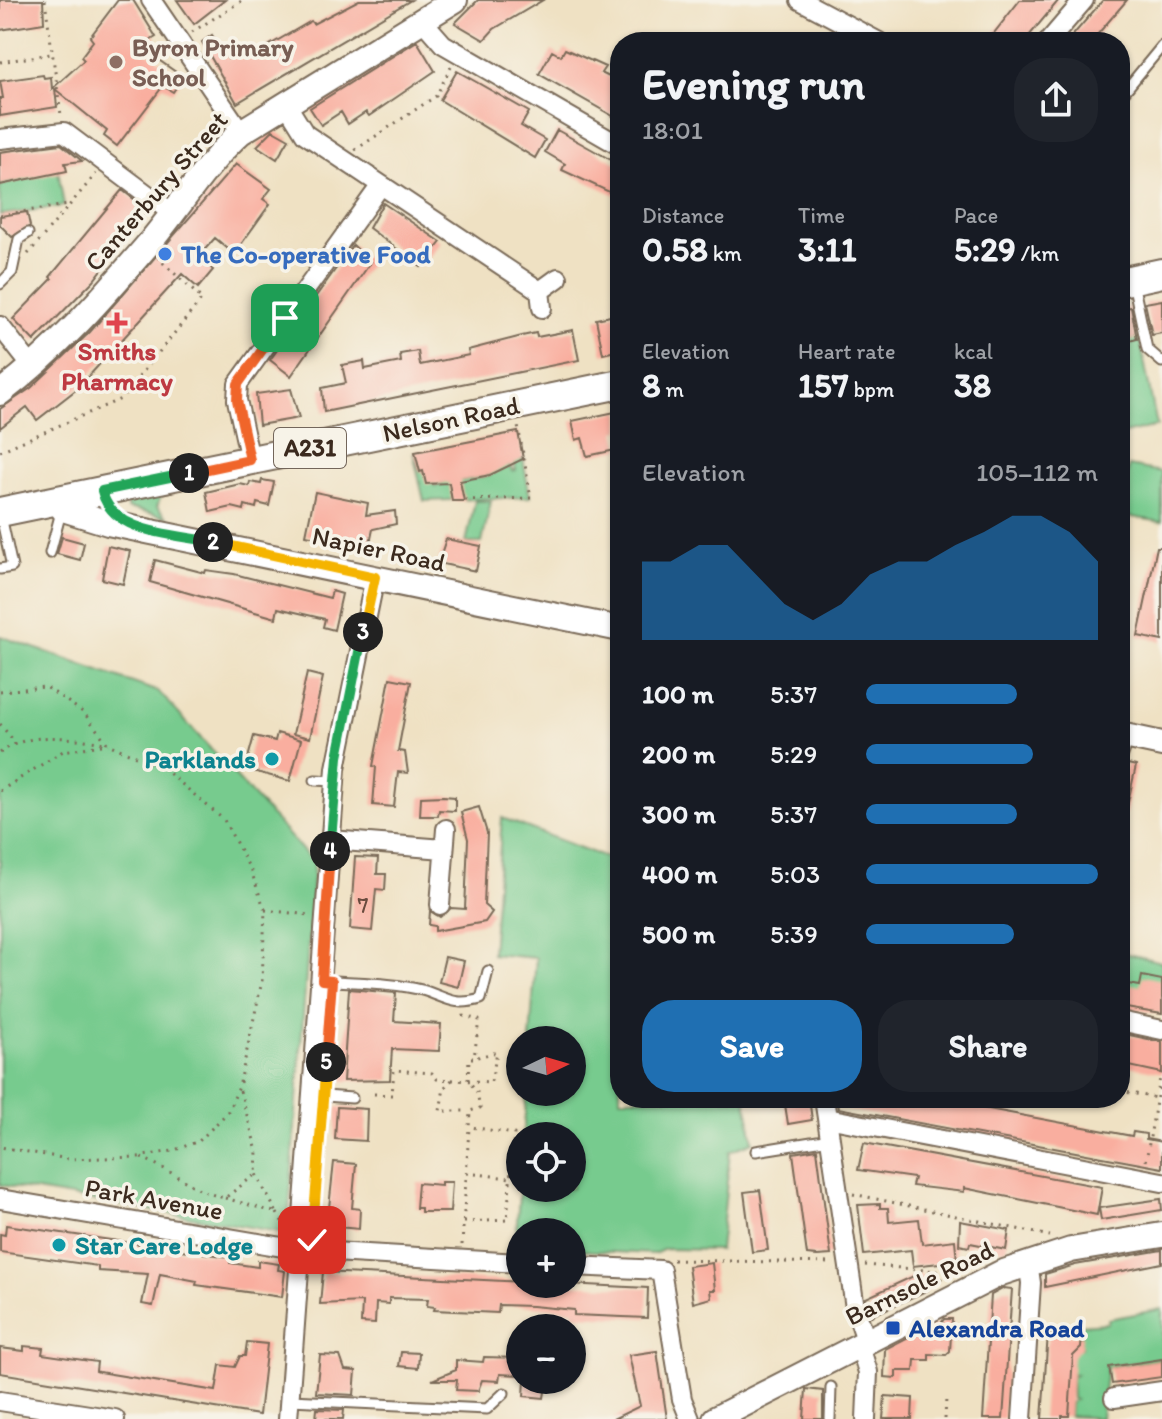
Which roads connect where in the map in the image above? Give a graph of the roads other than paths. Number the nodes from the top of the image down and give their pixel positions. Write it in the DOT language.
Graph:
graph roads {
  1 [pos="151,0"];
  2 [pos="455,0"];
  3 [pos="800,0"];
  4 [pos="1084,0"];
  5 [pos="422,20"];
  6 [pos="860,32"];
  7 [pos="1057,32"];
  8 [pos="1162,46"];
  9 [pos="1130,85"];
  10 [pos="285,102"];
  11 [pos="241,132"];
  12 [pos="0,139"];
  13 [pos="610,140"];
  14 [pos="381,185"];
  15 [pos="172,213"];
  16 [pos="28,233"];
  17 [pos="1162,273"];
  18 [pos="558,278"];
  19 [pos="1130,279"];
  20 [pos="0,284"];
  21 [pos="1130,293"];
  22 [pos="0,326"];
  23 [pos="1162,362"];
  24 [pos="33,368"];
  25 [pos="610,386"];
  26 [pos="0,393"];
  27 [pos="250,460"];
  28 [pos="102,491"];
  29 [pos="60,504"];
  30 [pos="1,521"];
  31 [pos="127,524"];
  32 [pos="4,550"];
  33 [pos="50,553"];
  34 [pos="0,569"];
  35 [pos="375,577"];
  36 [pos="610,627"];
  37 [pos="1130,737"];
  38 [pos="1162,744"];
  39 [pos="315,780"];
  40 [pos="335,781"];
  41 [pos="446,829"];
  42 [pos="331,840"];
  43 [pos="444,849"];
  44 [pos="440,905"];
  45 [pos="488,971"];
  46 [pos="322,980"];
  47 [pos="1130,1023"];
  48 [pos="1162,1030"];
  49 [pos="312,1095"];
  50 [pos="352,1098"];
  51 [pos="826,1108"];
  52 [pos="827,1118"];
  53 [pos="830,1139"];
  54 [pos="756,1151"];
  55 [pos="1153,1180"];
  56 [pos="0,1199"];
  57 [pos="1162,1235"];
  58 [pos="300,1250"];
  59 [pos="1028,1262"];
  60 [pos="506,1263"];
  61 [pos="586,1267"];
  62 [pos="863,1342"];
  63 [pos="831,1387"];
  64 [pos="1162,1391"];
  65 [pos="504,1393"];
  66 [pos="1114,1398"];
  67 [pos="0,1401"];
  68 [pos="399,1406"];
  69 [pos="289,1410"];
  70 [pos="54,1414"];
  71 [pos="465,1414"];
  72 [pos="115,1419"];
  73 [pos="398,1419"];
  74 [pos="690,1419"];
  75 [pos="715,1419"];
  76 [pos="830,1419"];
  77 [pos="866,1419"];
  78 [pos="1022,1419"];
  1 -- 11 [label="street"];
  2 -- 5 [label="street, Canterbury Street"];
  3 -- 6 [label="street"];
  4 -- 7 [label="street"];
  5 -- 10 [label="street, Canterbury Street"];
  5 -- 13 [label="street"];
  8 -- 9 [label="lane"];
  10 -- 11 [label="street, Canterbury Street"];
  10 -- 14 [label="street"];
  11 -- 15 [label="street, Canterbury Street"];
  12 -- 15 [label="street"];
  14 -- 18 [label="street"];
  14 -- 27 [label="street"];
  15 -- 24 [label="street, Canterbury Street"];
  16 -- 20 [label="lane"];
  17 -- 19 [label="main road"];
  21 -- 23 [label="lane"];
  22 -- 24 [label="street"];
  24 -- 26 [label="street, Canterbury Street"];
  25 -- 27 [label="main road, Nelson Road / A231"];
  27 -- 28 [label="main road, Nelson Road / A231"];
  28 -- 29 [label="main road, Nelson Road / A231"];
  28 -- 31 [label="street"];
  29 -- 30 [label="main road, Nelson Road / A231"];
  29 -- 31 [label="street, Napier Road"];
  29 -- 33 [label="lane"];
  30 -- 32 [label="lane"];
  31 -- 35 [label="street, Napier Road"];
  32 -- 34 [label="lane"];
  35 -- 36 [label="street, Napier Road"];
  35 -- 40 [label="street"];
  37 -- 38 [label="street"];
  39 -- 40 [label="lane"];
  40 -- 42 [label="street"];
  41 -- 43 [label="street"];
  42 -- 43 [label="street"];
  42 -- 46 [label="street"];
  43 -- 44 [label="street"];
  45 -- 46 [label="lane"];
  46 -- 49 [label="street"];
  47 -- 48 [label="street"];
  49 -- 50 [label="lane"];
  49 -- 58 [label="street"];
  51 -- 52 [label="street"];
  52 -- 53 [label="street"];
  52 -- 55 [label="street"];
  53 -- 54 [label="lane"];
  53 -- 62 [label="street"];
  56 -- 58 [label="street, Park Avenue"];
  57 -- 59 [label="street, Barnsole Road"];
  58 -- 60 [label="street, Park Avenue"];
  58 -- 69 [label="street"];
  59 -- 62 [label="street, Barnsole Road"];
  59 -- 78 [label="street"];
  61 -- 74 [label="street"];
  62 -- 75 [label="street, Barnsole Road"];
  62 -- 77 [label="street"];
  63 -- 76 [label="lane"];
  64 -- 66 [label="street"];
  65 -- 71 [label="lane"];
  67 -- 70 [label="street"];
  68 -- 69 [label="lane"];
  68 -- 71 [label="lane"];
  68 -- 73 [label="lane"];
  70 -- 72 [label="street"];
}
